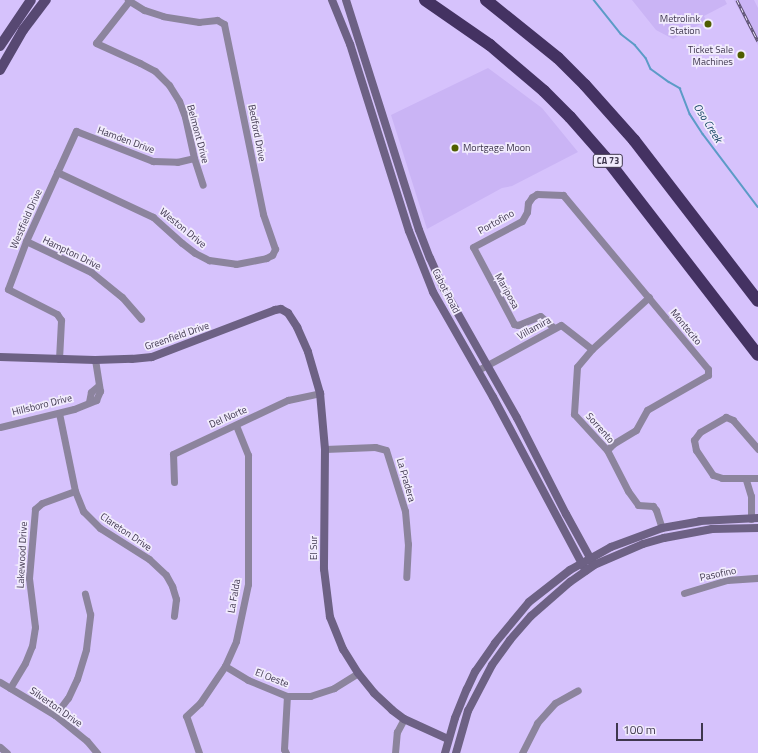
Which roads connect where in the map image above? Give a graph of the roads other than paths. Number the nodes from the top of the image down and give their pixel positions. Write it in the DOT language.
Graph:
graph roads {
  1 [pos="31,0"];
  2 [pos="46,0"];
  3 [pos="128,0"];
  4 [pos="332,0"];
  5 [pos="346,0"];
  6 [pos="425,0"];
  7 [pos="486,0"];
  8 [pos="0,46"];
  9 [pos="0,70"];
  10 [pos="76,131"];
  11 [pos="194,158"];
  12 [pos="58,172"];
  13 [pos="203,185"];
  14 [pos="563,195"];
  15 [pos="26,241"];
  16 [pos="473,247"];
  17 [pos="275,249"];
  18 [pos="649,297"];
  19 [pos="758,301"];
  20 [pos="285,310"];
  21 [pos="141,320"];
  22 [pos="554,328"];
  23 [pos="592,349"];
  24 [pos="758,355"];
  25 [pos="0,357"];
  26 [pos="59,359"];
  27 [pos="95,360"];
  28 [pos="487,366"];
  29 [pos="478,370"];
  30 [pos="320,393"];
  31 [pos="59,413"];
  32 [pos="236,425"];
  33 [pos="0,427"];
  34 [pos="325,449"];
  35 [pos="758,449"];
  36 [pos="607,450"];
  37 [pos="758,479"];
  38 [pos="746,480"];
  39 [pos="174,482"];
  40 [pos="75,491"];
  41 [pos="751,496"];
  42 [pos="754,519"];
  43 [pos="662,528"];
  44 [pos="758,528"];
  45 [pos="712,529"];
  46 [pos="590,557"];
  47 [pos="581,563"];
  48 [pos="594,565"];
  49 [pos="586,571"];
  50 [pos="406,577"];
  51 [pos="758,578"];
  52 [pos="684,593"];
  53 [pos="85,594"];
  54 [pos="174,616"];
  55 [pos="225,666"];
  56 [pos="358,673"];
  57 [pos="0,682"];
  58 [pos="10,688"];
  59 [pos="578,690"];
  60 [pos="287,696"];
  61 [pos="55,715"];
  62 [pos="404,719"];
  63 [pos="465,721"];
  64 [pos="448,739"];
  65 [pos="0,747"];
  66 [pos="7,753"];
  67 [pos="97,753"];
  68 [pos="199,753"];
  69 [pos="286,753"];
  70 [pos="395,753"];
  71 [pos="445,753"];
  72 [pos="456,753"];
  73 [pos="522,753"];
  1 -- 8 [label="main road"];
  2 -- 9 [label="main road"];
  3 -- 11 [label="street, Belmont Drive"];
  3 -- 17 [label="street, Bedford Drive"];
  4 -- 29 [label="main road, Cabot Road"];
  5 -- 28 [label="main road, Cabot Road"];
  6 -- 24 [label="highway, CA 73"];
  7 -- 19 [label="highway"];
  10 -- 11 [label="street, Hamden Drive"];
  10 -- 12 [label="street, Westfield Drive"];
  11 -- 13 [label="street, Belmont Drive"];
  12 -- 15 [label="street, Westfield Drive"];
  12 -- 17 [label="street, Weston Drive"];
  14 -- 16 [label="street, Portofino"];
  14 -- 18 [label="street, Montecito"];
  15 -- 21 [label="street, Hampton Drive"];
  15 -- 26 [label="street, Westfield Drive"];
  16 -- 22 [label="street, Mariposa"];
  18 -- 23 [label="street"];
  18 -- 36 [label="street, Montecito"];
  20 -- 27 [label="main road, Greenfield Drive"];
  20 -- 30 [label="main road, El Sur"];
  22 -- 23 [label="street, Villamira"];
  22 -- 28 [label="street, Villamira"];
  23 -- 36 [label="street, Sorrento"];
  25 -- 26 [label="main road, Greenfield Drive"];
  26 -- 27 [label="main road, Greenfield Drive"];
  27 -- 31 [label="street, Hillsboro Drive"];
  28 -- 29 [label="street, Villamira"];
  28 -- 46 [label="main road, Cabot Road"];
  29 -- 47 [label="main road, Cabot Road"];
  30 -- 32 [label="street, Del Norte"];
  30 -- 34 [label="main road, El Sur"];
  31 -- 33 [label="street, Hillsboro Drive"];
  31 -- 40 [label="street, Clareton Drive"];
  32 -- 39 [label="street, Del Norte"];
  32 -- 55 [label="street, La Falda"];
  34 -- 50 [label="street, La Pradera"];
  34 -- 56 [label="main road, El Sur"];
  35 -- 38 [label="street"];
  36 -- 43 [label="street, Sorrento"];
  37 -- 38 [label="street"];
  37 -- 41 [label="street"];
  38 -- 41 [label="street"];
  40 -- 54 [label="street, Clareton Drive"];
  40 -- 58 [label="street, Lakewood Drive"];
  41 -- 42 [label="street"];
  42 -- 43 [label="main road"];
  42 -- 45 [label="main road"];
  43 -- 46 [label="main road"];
  44 -- 45 [label="main road"];
  45 -- 48 [label="main road"];
  46 -- 47 [label="main road"];
  46 -- 48 [label="main road, Cabot Road"];
  47 -- 49 [label="main road, Cabot Road"];
  47 -- 64 [label="main road"];
  48 -- 49 [label="main road"];
  49 -- 63 [label="main road"];
  51 -- 52 [label="street, Pasofino"];
  53 -- 61 [label="street"];
  55 -- 60 [label="street, El Oeste"];
  55 -- 68 [label="street, La Falda"];
  56 -- 60 [label="street, El Oeste"];
  56 -- 62 [label="main road, El Sur"];
  57 -- 58 [label="street, Silverton Drive"];
  58 -- 61 [label="street, Silverton Drive"];
  59 -- 73 [label="street"];
  60 -- 69 [label="street"];
  61 -- 67 [label="street, Silverton Drive"];
  62 -- 64 [label="main road, El Sur"];
  62 -- 70 [label="street"];
  63 -- 64 [label="main road"];
  63 -- 72 [label="main road"];
  64 -- 71 [label="main road"];
  64 -- 72 [label="main road"];
  65 -- 66 [label="street"];
}
